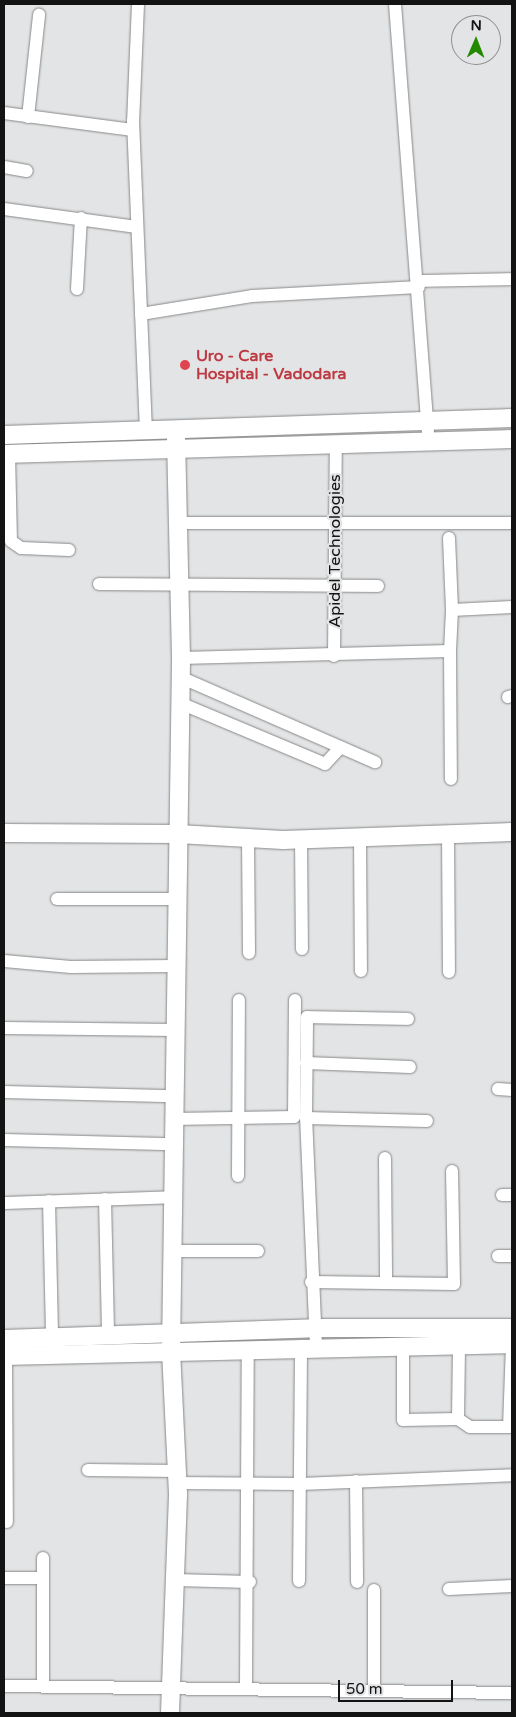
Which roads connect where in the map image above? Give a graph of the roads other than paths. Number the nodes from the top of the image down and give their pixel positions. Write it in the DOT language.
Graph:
graph roads {
  1 [pos="138,4"];
  2 [pos="395,4"];
  3 [pos="39,14"];
  4 [pos="4,113"];
  5 [pos="28,117"];
  6 [pos="133,130"];
  7 [pos="4,167"];
  8 [pos="27,171"];
  9 [pos="4,208"];
  10 [pos="81,218"];
  11 [pos="137,226"];
  12 [pos="512,279"];
  13 [pos="419,284"];
  14 [pos="77,289"];
  15 [pos="140,314"];
  16 [pos="512,418"];
  17 [pos="430,422"];
  18 [pos="176,432"];
  19 [pos="146,433"];
  20 [pos="4,436"];
  21 [pos="512,439"];
  22 [pos="430,443"];
  23 [pos="336,445"];
  24 [pos="176,450"];
  25 [pos="6,454"];
  26 [pos="178,523"];
  27 [pos="512,523"];
  28 [pos="336,524"];
  29 [pos="449,538"];
  30 [pos="69,550"];
  31 [pos="99,584"];
  32 [pos="179,585"];
  33 [pos="335,586"];
  34 [pos="378,586"];
  35 [pos="512,608"];
  36 [pos="452,610"];
  37 [pos="450,651"];
  38 [pos="334,656"];
  39 [pos="181,658"];
  40 [pos="180,678"];
  41 [pos="180,703"];
  42 [pos="341,747"];
  43 [pos="375,762"];
  44 [pos="451,779"];
  45 [pos="512,832"];
  46 [pos="4,833"];
  47 [pos="178,834"];
  48 [pos="448,834"];
  49 [pos="360,837"];
  50 [pos="248,838"];
  51 [pos="301,839"];
  52 [pos="57,899"];
  53 [pos="176,899"];
  54 [pos="302,949"];
  55 [pos="249,953"];
  56 [pos="4,960"];
  57 [pos="175,966"];
  58 [pos="361,971"];
  59 [pos="449,972"];
  60 [pos="239,1000"];
  61 [pos="295,1000"];
  62 [pos="408,1018"];
  63 [pos="4,1028"];
  64 [pos="174,1030"];
  65 [pos="306,1063"];
  66 [pos="410,1067"];
  67 [pos="498,1090"];
  68 [pos="512,1090"];
  69 [pos="4,1092"];
  70 [pos="173,1096"];
  71 [pos="239,1118"];
  72 [pos="306,1118"];
  73 [pos="173,1119"];
  74 [pos="427,1120"];
  75 [pos="4,1140"];
  76 [pos="173,1144"];
  77 [pos="385,1158"];
  78 [pos="452,1171"];
  79 [pos="238,1176"];
  80 [pos="173,1197"];
  81 [pos="106,1199"];
  82 [pos="49,1201"];
  83 [pos="4,1203"];
  84 [pos="172,1251"];
  85 [pos="258,1251"];
  86 [pos="498,1256"];
  87 [pos="512,1256"];
  88 [pos="311,1282"];
  89 [pos="386,1283"];
  90 [pos="314,1328"];
  91 [pos="512,1328"];
  92 [pos="171,1333"];
  93 [pos="108,1336"];
  94 [pos="52,1338"];
  95 [pos="403,1344"];
  96 [pos="459,1344"];
  97 [pos="512,1344"];
  98 [pos="308,1346"];
  99 [pos="248,1348"];
  100 [pos="4,1350"];
  101 [pos="171,1351"];
  102 [pos="458,1419"];
  103 [pos="510,1430"];
  104 [pos="88,1470"];
  105 [pos="512,1475"];
  106 [pos="177,1477"];
  107 [pos="356,1481"];
  108 [pos="245,1483"];
  109 [pos="301,1484"];
  110 [pos="7,1522"];
  111 [pos="43,1558"];
  112 [pos="4,1578"];
  113 [pos="43,1578"];
  114 [pos="175,1580"];
  115 [pos="250,1582"];
  116 [pos="299,1582"];
  117 [pos="357,1582"];
  118 [pos="512,1586"];
  119 [pos="374,1590"];
  120 [pos="449,1590"];
  121 [pos="43,1685"];
  122 [pos="4,1686"];
  123 [pos="172,1686"];
  124 [pos="246,1688"];
  125 [pos="374,1691"];
  126 [pos="512,1693"];
  127 [pos="170,1713"];
  1 -- 6 [label="street"];
  2 -- 13 [label="street"];
  3 -- 5 [label="street"];
  4 -- 5 [label="street"];
  5 -- 6 [label="street"];
  6 -- 11 [label="street"];
  7 -- 8 [label="street"];
  9 -- 10 [label="street"];
  10 -- 11 [label="street"];
  10 -- 14 [label="street"];
  11 -- 15 [label="street"];
  12 -- 13 [label="street"];
  13 -- 15 [label="street"];
  13 -- 17 [label="street"];
  15 -- 19 [label="street"];
  16 -- 17 [label="street"];
  17 -- 18 [label="street"];
  17 -- 22 [label="street"];
  18 -- 19 [label="street"];
  18 -- 24 [label="street"];
  19 -- 20 [label="street"];
  21 -- 22 [label="street"];
  22 -- 23 [label="street"];
  23 -- 24 [label="street"];
  23 -- 28 [label="street, Apidel Technologies"];
  24 -- 25 [label="street"];
  24 -- 26 [label="street"];
  25 -- 30 [label="street"];
  26 -- 28 [label="street"];
  26 -- 32 [label="street"];
  27 -- 28 [label="street"];
  28 -- 33 [label="street, Apidel Technologies"];
  29 -- 36 [label="street"];
  31 -- 32 [label="street"];
  32 -- 33 [label="street"];
  32 -- 39 [label="street"];
  33 -- 34 [label="street"];
  33 -- 38 [label="street, Apidel Technologies"];
  35 -- 36 [label="street"];
  36 -- 37 [label="street"];
  37 -- 38 [label="street"];
  37 -- 44 [label="street"];
  38 -- 39 [label="street"];
  39 -- 40 [label="street"];
  40 -- 41 [label="street"];
  40 -- 42 [label="street"];
  41 -- 42 [label="street"];
  41 -- 47 [label="street"];
  42 -- 43 [label="street"];
  45 -- 48 [label="street"];
  46 -- 47 [label="street"];
  47 -- 50 [label="street"];
  47 -- 53 [label="street"];
  48 -- 49 [label="street"];
  48 -- 59 [label="street"];
  49 -- 51 [label="street"];
  49 -- 58 [label="street"];
  50 -- 51 [label="street"];
  50 -- 55 [label="street"];
  51 -- 54 [label="street"];
  52 -- 53 [label="street"];
  53 -- 57 [label="street"];
  56 -- 57 [label="street"];
  57 -- 64 [label="street"];
  60 -- 71 [label="street"];
  61 -- 71 [label="street"];
  62 -- 65 [label="street"];
  63 -- 64 [label="street"];
  64 -- 70 [label="street"];
  65 -- 66 [label="street"];
  65 -- 72 [label="street"];
  67 -- 68 [label="street"];
  69 -- 70 [label="street"];
  70 -- 73 [label="street"];
  71 -- 73 [label="street"];
  71 -- 79 [label="street"];
  72 -- 74 [label="street"];
  72 -- 88 [label="street"];
  73 -- 76 [label="street"];
  75 -- 76 [label="street"];
  76 -- 80 [label="street"];
  77 -- 89 [label="street"];
  78 -- 89 [label="street"];
  80 -- 81 [label="street"];
  80 -- 84 [label="street"];
  81 -- 82 [label="street"];
  81 -- 93 [label="street"];
  82 -- 83 [label="street"];
  82 -- 94 [label="street"];
  84 -- 85 [label="street"];
  84 -- 92 [label="street"];
  86 -- 87 [label="street"];
  88 -- 89 [label="street"];
  88 -- 90 [label="street"];
  90 -- 91 [label="street"];
  90 -- 92 [label="street"];
  90 -- 98 [label="street"];
  92 -- 93 [label="street"];
  92 -- 101 [label="street"];
  93 -- 94 [label="street"];
  94 -- 100 [label="street"];
  95 -- 96 [label="street"];
  95 -- 98 [label="street"];
  95 -- 102 [label="street"];
  96 -- 97 [label="street"];
  96 -- 102 [label="street"];
  97 -- 103 [label="street"];
  98 -- 99 [label="street"];
  98 -- 109 [label="street"];
  99 -- 101 [label="street"];
  99 -- 108 [label="street"];
  100 -- 101 [label="street"];
  100 -- 110 [label="street"];
  101 -- 106 [label="street"];
  102 -- 103 [label="street"];
  104 -- 106 [label="street"];
  105 -- 107 [label="street"];
  106 -- 108 [label="street"];
  106 -- 114 [label="street"];
  107 -- 109 [label="street"];
  107 -- 117 [label="street"];
  108 -- 109 [label="street"];
  108 -- 115 [label="street"];
  109 -- 116 [label="street"];
  111 -- 113 [label="street"];
  112 -- 113 [label="street"];
  113 -- 121 [label="street"];
  114 -- 115 [label="street"];
  114 -- 123 [label="street"];
  115 -- 124 [label="street"];
  118 -- 120 [label="street"];
  119 -- 125 [label="street"];
  121 -- 122 [label="street"];
  121 -- 123 [label="street"];
  123 -- 124 [label="street"];
  123 -- 127 [label="street"];
  124 -- 125 [label="street"];
  125 -- 126 [label="street"];
}
